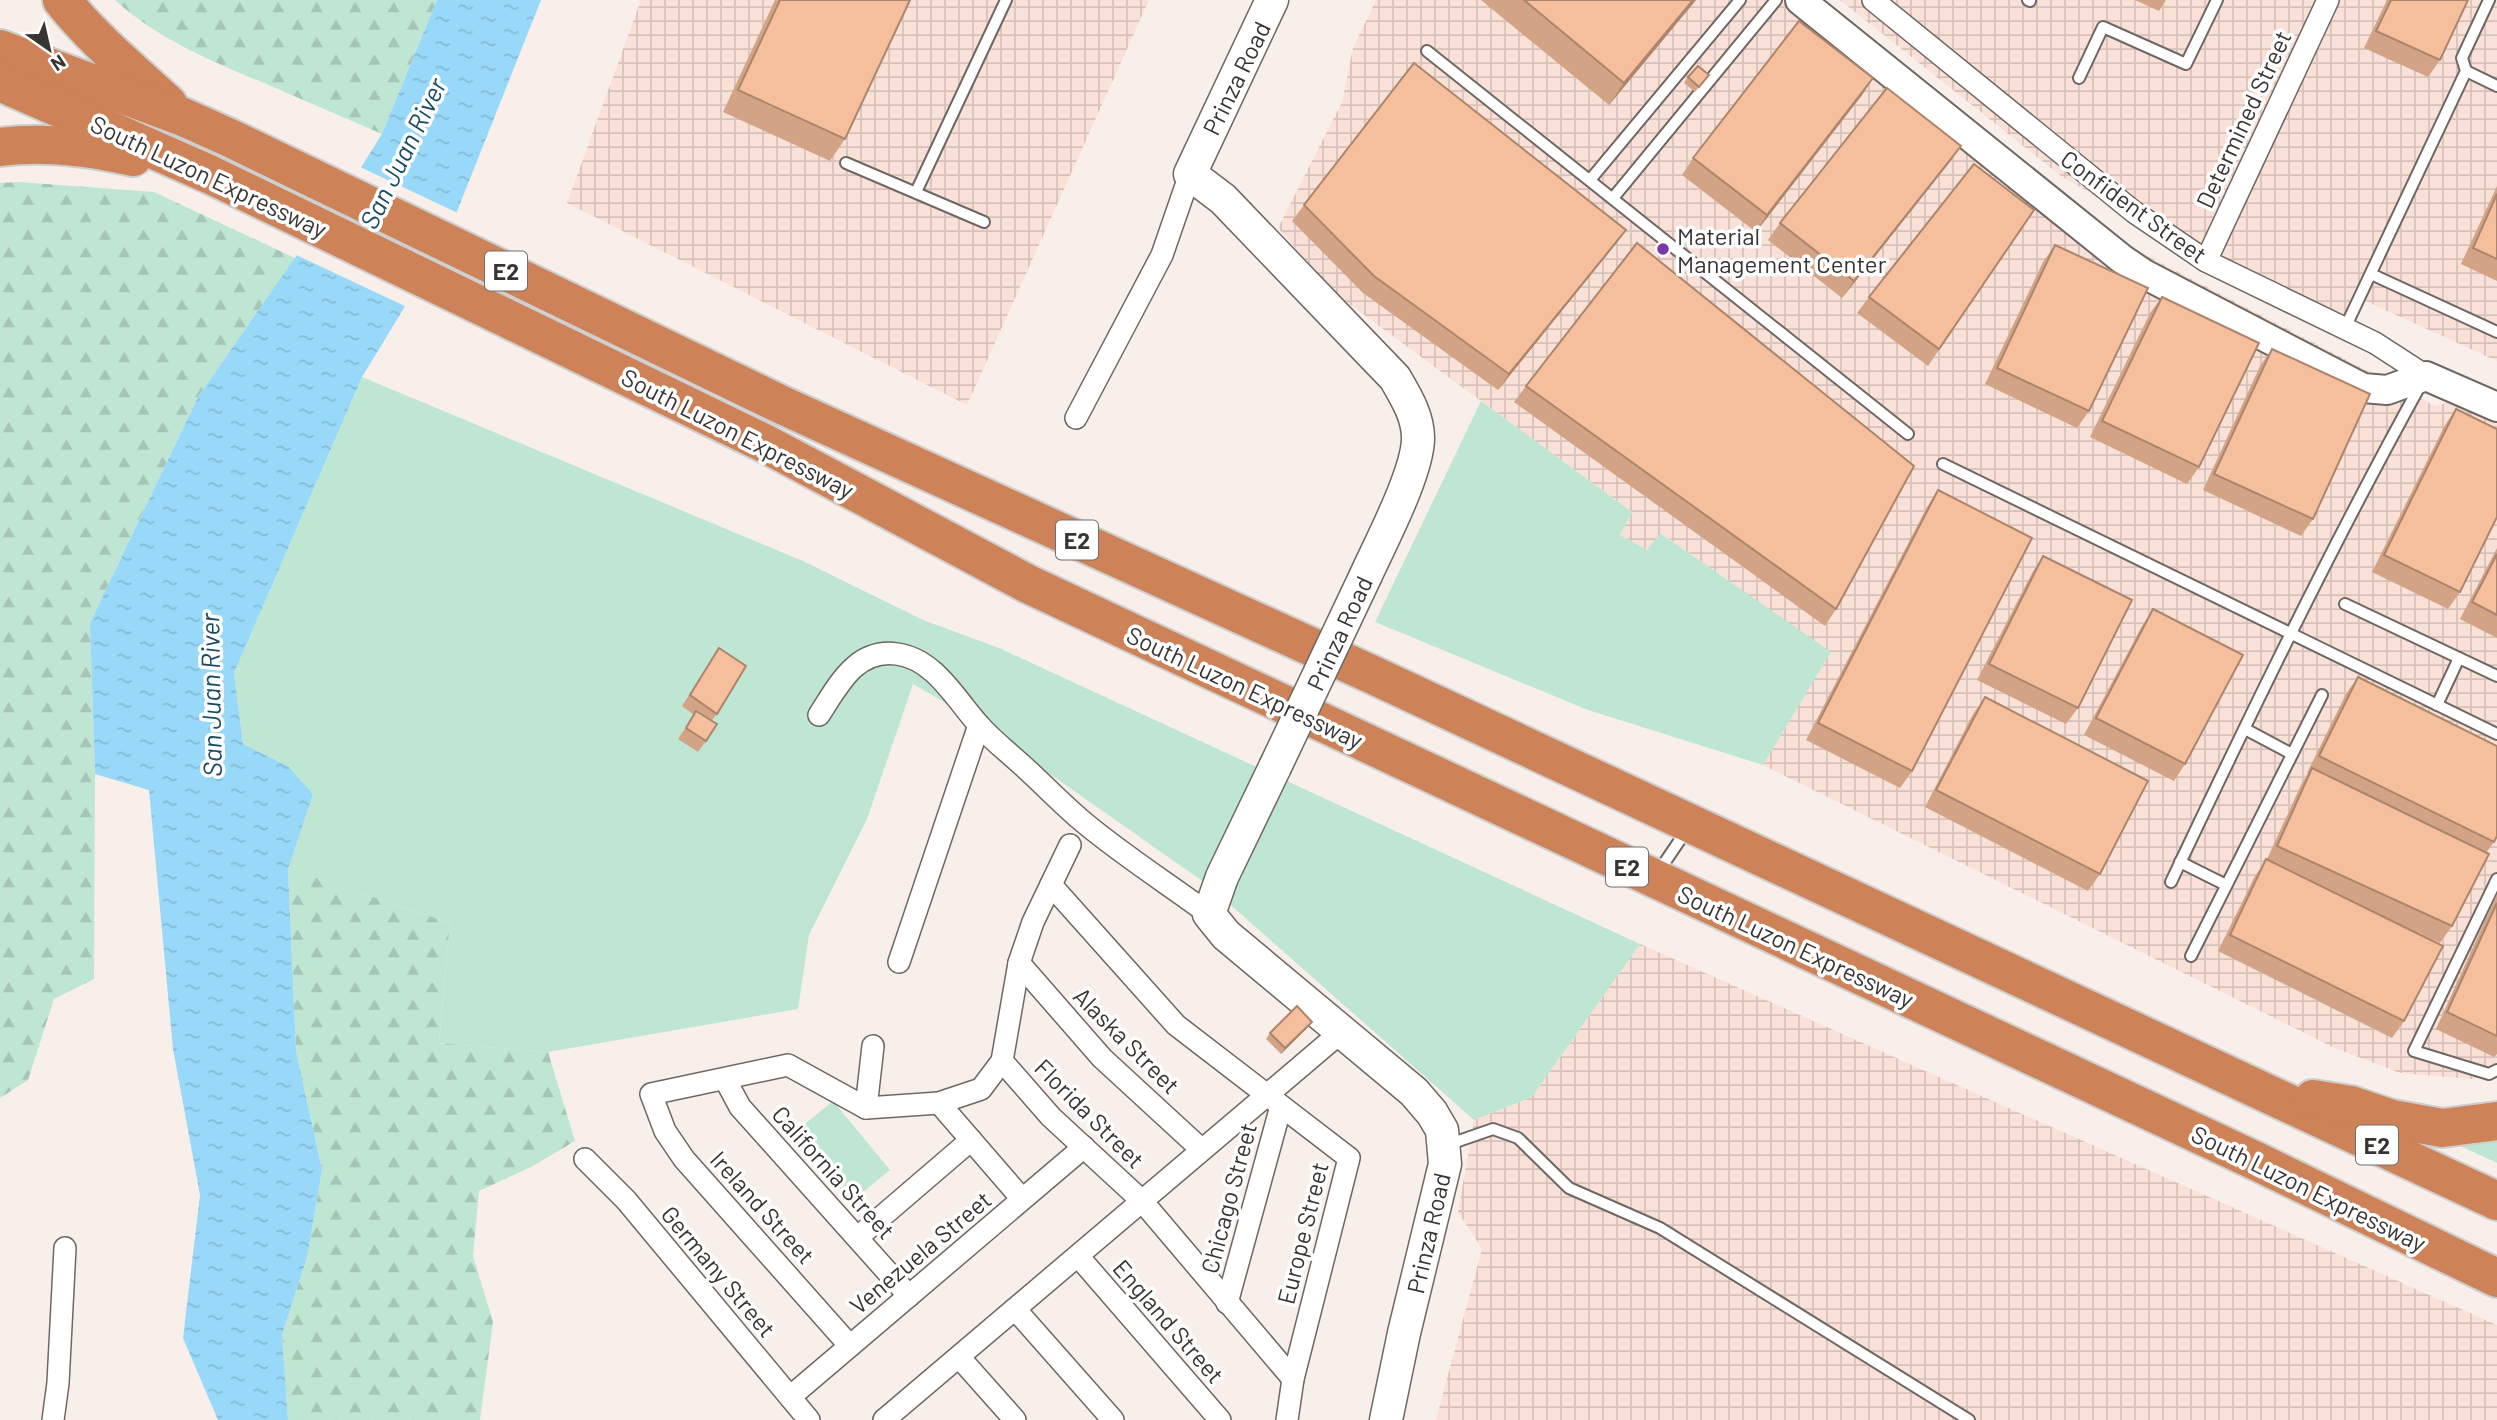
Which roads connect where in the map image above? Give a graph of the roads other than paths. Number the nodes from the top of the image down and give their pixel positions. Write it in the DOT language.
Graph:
graph roads {
  1 [pos="62,0"];
  2 [pos="1006,0"];
  3 [pos="1272,0"];
  4 [pos="1740,0"];
  5 [pos="1776,0"];
  6 [pos="1800,0"];
  7 [pos="1873,0"];
  8 [pos="2217,0"];
  9 [pos="2328,0"];
  10 [pos="2488,0"];
  11 [pos="0,49"];
  12 [pos="1427,51"];
  13 [pos="2466,71"];
  14 [pos="2079,78"];
  15 [pos="0,82"];
  16 [pos="2497,86"];
  17 [pos="183,117"];
  18 [pos="0,147"];
  19 [pos="846,163"];
  20 [pos="1190,174"];
  21 [pos="212,175"];
  22 [pos="1590,180"];
  23 [pos="916,192"];
  24 [pos="1613,198"];
  25 [pos="984,222"];
  26 [pos="2206,261"];
  27 [pos="2371,274"];
  28 [pos="2345,328"];
  29 [pos="2497,332"];
  30 [pos="2426,376"];
  31 [pos="2497,407"];
  32 [pos="1076,418"];
  33 [pos="1908,434"];
  34 [pos="1942,464"];
  35 [pos="2345,604"];
  36 [pos="2292,634"];
  37 [pos="2459,658"];
  38 [pos="2497,676"];
  39 [pos="2322,695"];
  40 [pos="2437,705"];
  41 [pos="819,715"];
  42 [pos="979,725"];
  43 [pos="2245,729"];
  44 [pos="2497,734"];
  45 [pos="2292,754"];
  46 [pos="1690,825"];
  47 [pos="1070,845"];
  48 [pos="2180,862"];
  49 [pos="1648,877"];
  50 [pos="2497,879"];
  51 [pos="2171,882"];
  52 [pos="1051,885"];
  53 [pos="2226,886"];
  54 [pos="1209,914"];
  55 [pos="2191,956"];
  56 [pos="899,962"];
  57 [pos="1019,963"];
  58 [pos="1340,1032"];
  59 [pos="873,1046"];
  60 [pos="1002,1061"];
  61 [pos="2497,1070"];
  62 [pos="725,1079"];
  63 [pos="2256,1089"];
  64 [pos="1273,1101"];
  65 [pos="939,1103"];
  66 [pos="866,1108"];
  67 [pos="2497,1121"];
  68 [pos="971,1140"];
  69 [pos="1444,1146"];
  70 [pos="1084,1147"];
  71 [pos="1202,1150"];
  72 [pos="585,1159"];
  73 [pos="1022,1199"];
  74 [pos="1142,1201"];
  75 [pos="2497,1201"];
  76 [pos="858,1237"];
  77 [pos="65,1248"];
  78 [pos="1078,1256"];
  79 [pos="2497,1278"];
  80 [pos="909,1296"];
  81 [pos="1227,1303"];
  82 [pos="1015,1308"];
  83 [pos="850,1346"];
  84 [pos="959,1357"];
  85 [pos="1293,1379"];
  86 [pos="790,1397"];
  87 [pos="909,1412"];
  88 [pos="53,1420"];
  89 [pos="808,1420"];
  90 [pos="884,1420"];
  91 [pos="1015,1420"];
  92 [pos="1113,1420"];
  93 [pos="1220,1420"];
  94 [pos="1287,1420"];
  95 [pos="1386,1420"];
  96 [pos="1969,1420"];
  1 -- 17 [label="highway"];
  2 -- 23 [label="lane"];
  3 -- 20 [label="main road, Prinza Road"];
  4 -- 22 [label="lane"];
  5 -- 24 [label="lane"];
  6 -- 30 [label="street"];
  7 -- 26 [label="street, Confident Street"];
  8 -- 14 [label="lane"];
  9 -- 26 [label="street, Determined Street"];
  10 -- 13 [label="lane"];
  11 -- 17 [label="highway, South Luzon Expressway / E2"];
  12 -- 22 [label="lane"];
  13 -- 16 [label="lane"];
  13 -- 27 [label="lane"];
  15 -- 21 [label="highway, South Luzon Expressway / E2"];
  17 -- 46 [label="highway, South Luzon Expressway / E2"];
  18 -- 21 [label="highway"];
  19 -- 23 [label="lane"];
  20 -- 32 [label="street"];
  20 -- 54 [label="main road, Prinza Road, bridge"];
  21 -- 49 [label="highway, South Luzon Expressway / E2"];
  22 -- 24 [label="lane"];
  23 -- 25 [label="lane"];
  24 -- 33 [label="lane"];
  26 -- 28 [label="street, Confident Street"];
  27 -- 28 [label="lane"];
  27 -- 29 [label="lane"];
  28 -- 30 [label="street, Confident Street"];
  30 -- 31 [label="street, Confident Street"];
  30 -- 36 [label="lane"];
  34 -- 36 [label="lane"];
  35 -- 37 [label="lane"];
  36 -- 40 [label="lane"];
  36 -- 43 [label="lane"];
  37 -- 38 [label="lane"];
  37 -- 40 [label="lane"];
  39 -- 45 [label="lane"];
  40 -- 44 [label="lane"];
  41 -- 42 [label="street"];
  42 -- 54 [label="street"];
  42 -- 56 [label="street"];
  43 -- 45 [label="lane"];
  43 -- 48 [label="lane"];
  45 -- 53 [label="lane"];
  46 -- 49 [label="lane"];
  46 -- 63 [label="highway, South Luzon Expressway / E2"];
  47 -- 52 [label="street"];
  48 -- 51 [label="lane"];
  48 -- 53 [label="lane"];
  49 -- 79 [label="highway, South Luzon Expressway / E2"];
  50 -- 61 [label="lane"];
  52 -- 57 [label="street"];
  52 -- 64 [label="street"];
  53 -- 55 [label="lane"];
  54 -- 58 [label="main road, Prinza Road"];
  57 -- 60 [label="street"];
  57 -- 71 [label="street, Alaska Street"];
  58 -- 64 [label="street"];
  58 -- 69 [label="main road, Prinza Road"];
  59 -- 66 [label="street"];
  60 -- 65 [label="street"];
  60 -- 70 [label="street, Florida Street"];
  62 -- 66 [label="street"];
  62 -- 76 [label="street, California Street"];
  62 -- 83 [label="street, Ireland Street"];
  63 -- 67 [label="highway"];
  63 -- 75 [label="highway, South Luzon Expressway / E2"];
  64 -- 71 [label="street"];
  64 -- 81 [label="street, Chicago Street"];
  64 -- 85 [label="street, Europe Street"];
  65 -- 66 [label="street"];
  65 -- 68 [label="street"];
  68 -- 73 [label="street"];
  68 -- 76 [label="street"];
  69 -- 95 [label="main road, Prinza Road"];
  69 -- 96 [label="lane"];
  70 -- 73 [label="street, Venezuela Street"];
  70 -- 74 [label="street, Florida Street"];
  71 -- 74 [label="street"];
  72 -- 86 [label="street, Germany Street"];
  73 -- 80 [label="street, Venezuela Street"];
  74 -- 78 [label="street"];
  74 -- 81 [label="street, Florida Street"];
  76 -- 80 [label="street, California Street"];
  77 -- 88 [label="street"];
  78 -- 82 [label="street"];
  78 -- 93 [label="street, England Street"];
  80 -- 83 [label="street, Venezuela Street"];
  81 -- 85 [label="street, Florida Street"];
  82 -- 84 [label="street"];
  82 -- 92 [label="street"];
  83 -- 86 [label="street, Venezuela Street"];
  84 -- 87 [label="street"];
  84 -- 91 [label="street"];
  85 -- 94 [label="street, Europe Street"];
  86 -- 89 [label="street, Germany Street"];
  87 -- 90 [label="street"];
}
